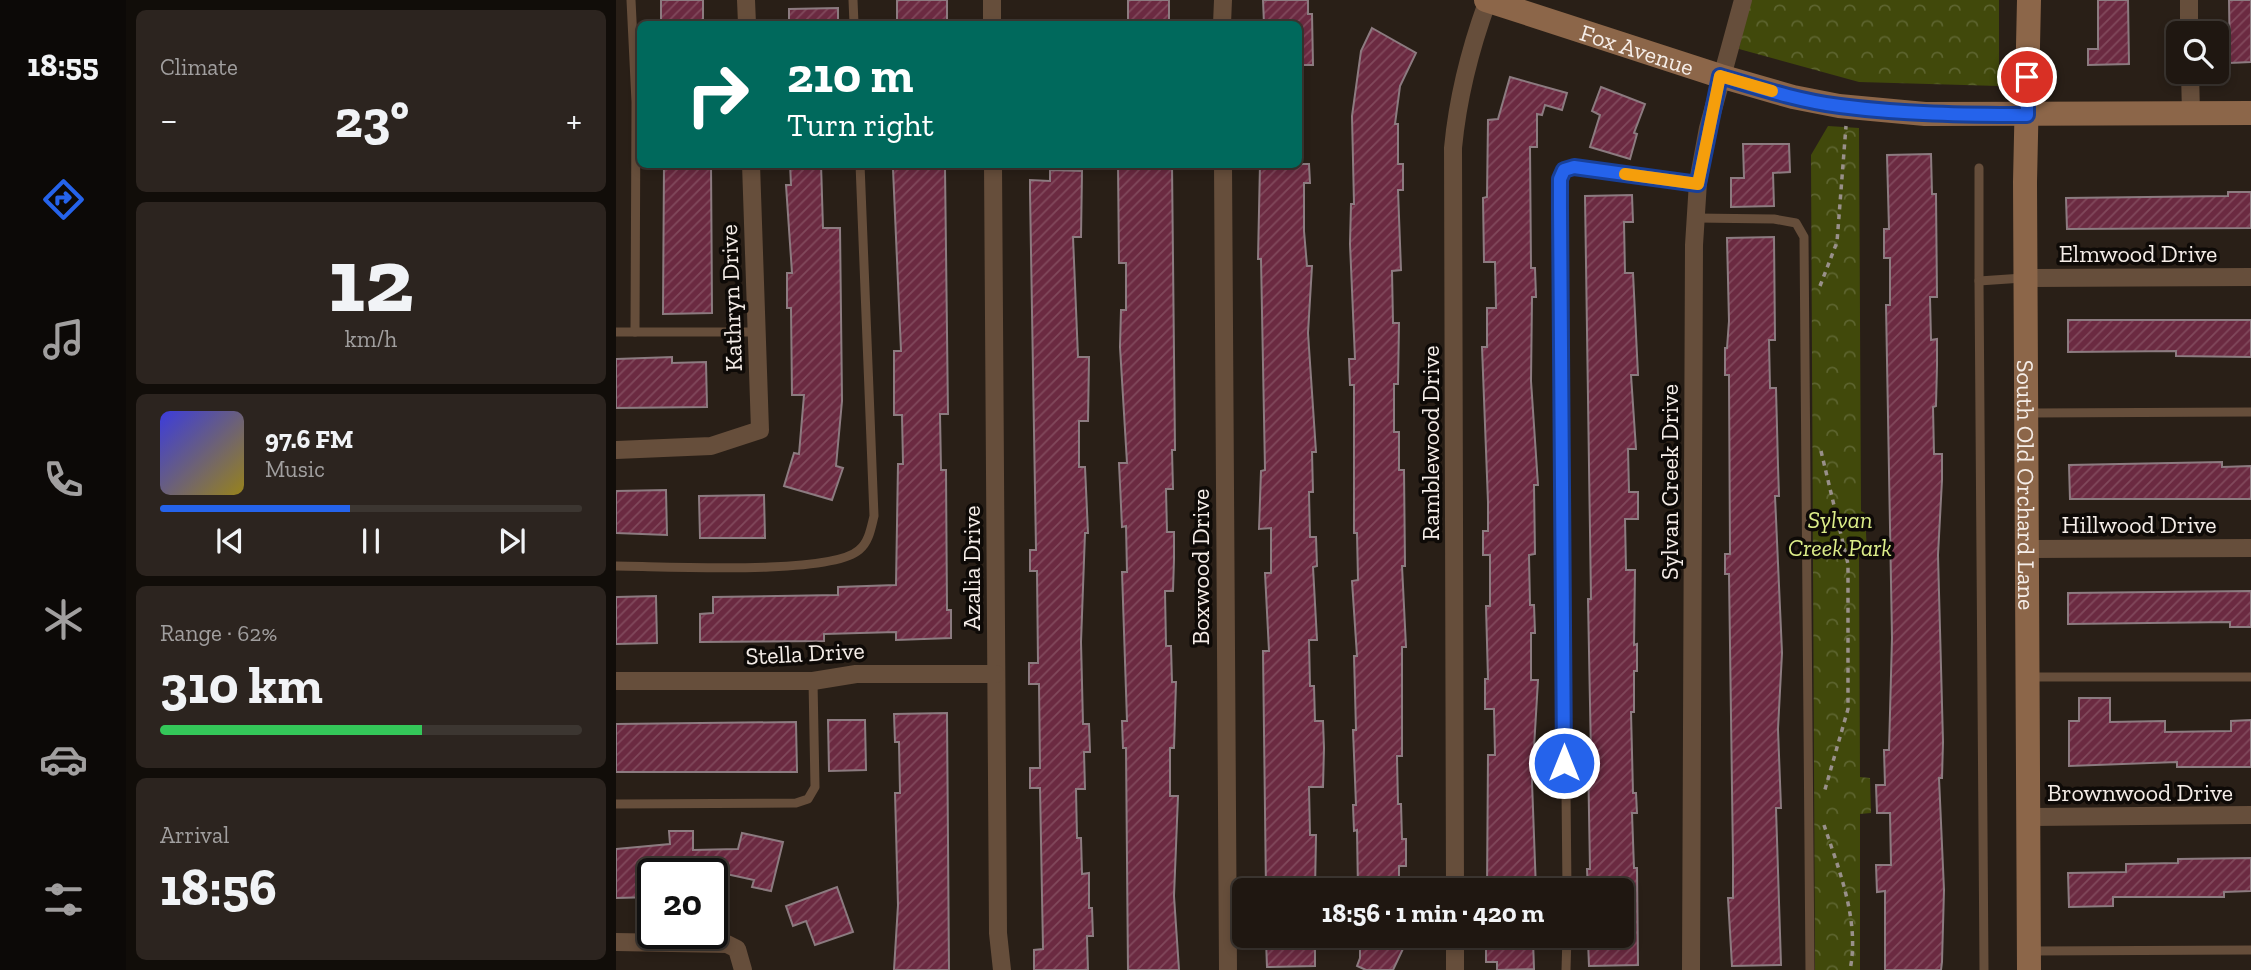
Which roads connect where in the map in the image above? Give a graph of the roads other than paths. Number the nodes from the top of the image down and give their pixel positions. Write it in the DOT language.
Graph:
graph roads {
  1 [pos="631,0"];
  2 [pos="746,0"];
  3 [pos="853,0"];
  4 [pos="992,0"];
  5 [pos="1223,0"];
  6 [pos="1487,0"];
  7 [pos="1743,0"];
  8 [pos="2029,0"];
  9 [pos="2189,0"];
  10 [pos="747,21"];
  11 [pos="854,21"];
  12 [pos="992,21"];
  13 [pos="1222,21"];
  14 [pos="2189,21"];
  15 [pos="1720,76"];
  16 [pos="2190,84"];
  17 [pos="2251,113"];
  18 [pos="2191,114"];
  19 [pos="2027,115"];
  20 [pos="751,168"];
  21 [pos="860,168"];
  22 [pos="993,168"];
  23 [pos="1223,168"];
  24 [pos="1979,168"];
  25 [pos="1698,184"];
  26 [pos="1696,218"];
  27 [pos="2251,277"];
  28 [pos="2026,278"];
  29 [pos="1979,281"];
  30 [pos="616,332"];
  31 [pos="635,332"];
  32 [pos="757,332"];
  33 [pos="2251,412"];
  34 [pos="2026,413"];
  35 [pos="616,450"];
  36 [pos="2251,548"];
  37 [pos="2027,549"];
  38 [pos="616,566"];
  39 [pos="996,674"];
  40 [pos="2028,677"];
  41 [pos="2251,677"];
  42 [pos="616,681"];
  43 [pos="813,681"];
  44 [pos="616,803"];
  45 [pos="2251,815"];
  46 [pos="2029,817"];
  47 [pos="1455,878"];
  48 [pos="1567,878"];
  49 [pos="616,942"];
  50 [pos="1455,948"];
  51 [pos="1567,948"];
  52 [pos="2251,950"];
  53 [pos="2029,960"];
  54 [pos="743,970"];
  55 [pos="1002,970"];
  56 [pos="1228,970"];
  57 [pos="1455,970"];
  58 [pos="1566,970"];
  59 [pos="1691,970"];
  60 [pos="1810,970"];
  61 [pos="1984,970"];
  1 -- 31 [label="lane"];
  2 -- 10 [label="street"];
  3 -- 11 [label="lane"];
  4 -- 12 [label="street"];
  5 -- 13 [label="street"];
  6 -- 15 [label="street, Fox Avenue"];
  6 -- 47 [label="street, Ramblewood Drive"];
  7 -- 15 [label="street, Sylvan Creek Drive"];
  8 -- 19 [label="street, South Old Orchard Lane"];
  9 -- 14 [label="street"];
  15 -- 19 [label="street, Fox Avenue"];
  15 -- 25 [label="street, Sylvan Creek Drive"];
  16 -- 18 [label="street"];
  17 -- 18 [label="street, Fox Avenue"];
  18 -- 19 [label="street, Fox Avenue"];
  19 -- 28 [label="street, South Old Orchard Lane"];
  20 -- 32 [label="street, Kathryn Drive"];
  21 -- 38 [label="lane"];
  22 -- 39 [label="street, Azalia Drive"];
  23 -- 56 [label="street, Boxwood Drive"];
  24 -- 29 [label="lane"];
  25 -- 26 [label="street, Sylvan Creek Drive"];
  25 -- 48 [label="lane"];
  26 -- 59 [label="street, Sylvan Creek Drive"];
  26 -- 60 [label="lane"];
  27 -- 28 [label="street, Elmwood Drive"];
  28 -- 29 [label="lane"];
  28 -- 34 [label="street, South Old Orchard Lane"];
  29 -- 61 [label="lane"];
  30 -- 31 [label="lane"];
  31 -- 32 [label="lane"];
  32 -- 35 [label="street, Kathryn Drive"];
  33 -- 34 [label="lane"];
  34 -- 37 [label="street, South Old Orchard Lane"];
  36 -- 37 [label="street, Hillwood Drive"];
  37 -- 40 [label="street, South Old Orchard Lane"];
  39 -- 43 [label="street, Stella Drive"];
  39 -- 55 [label="street, Azalia Drive"];
  40 -- 41 [label="lane"];
  40 -- 46 [label="street, South Old Orchard Lane"];
  42 -- 43 [label="street, Stella Drive"];
  43 -- 44 [label="lane"];
  45 -- 46 [label="street, Brownwood Drive"];
  46 -- 53 [label="street, South Old Orchard Lane"];
  49 -- 54 [label="street"];
  50 -- 57 [label="street"];
  51 -- 58 [label="lane"];
  52 -- 53 [label="lane"];
}
